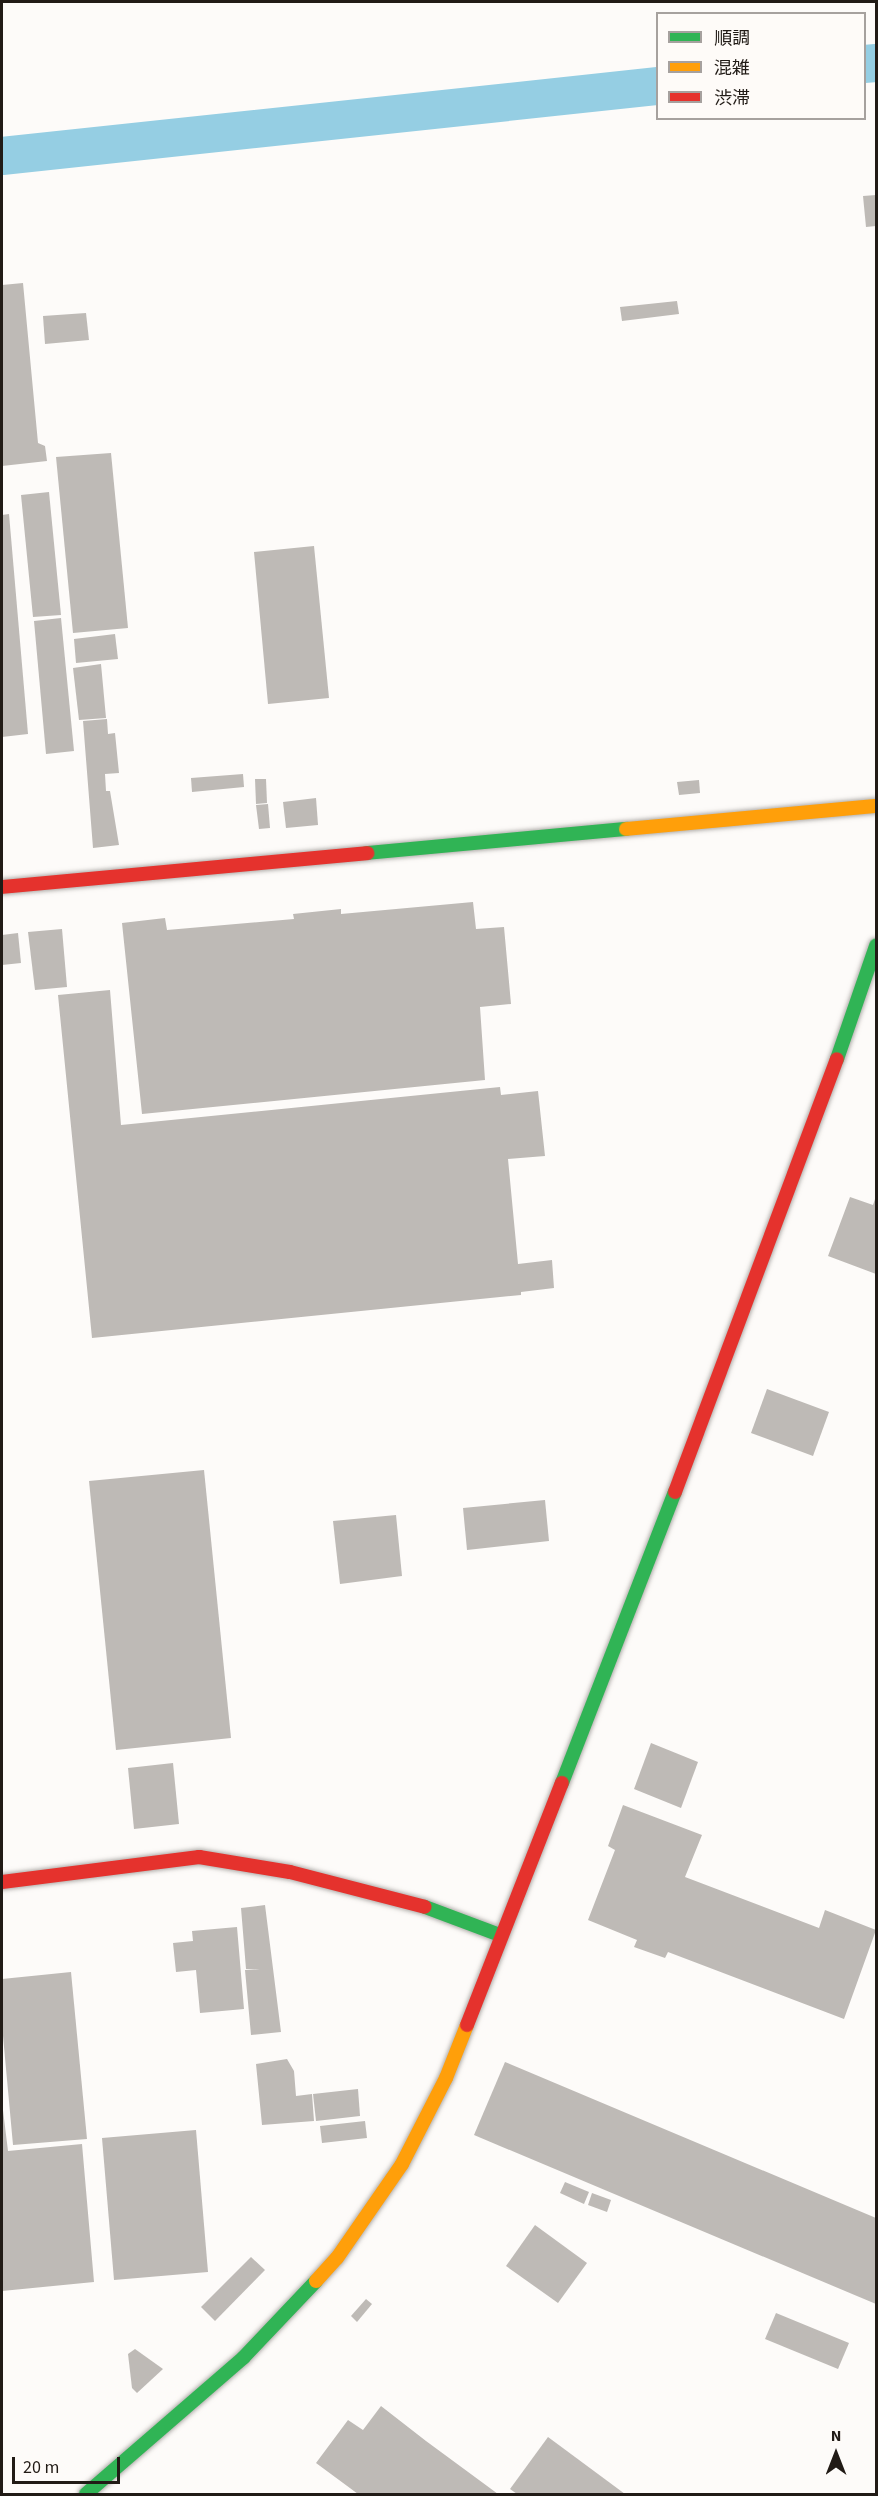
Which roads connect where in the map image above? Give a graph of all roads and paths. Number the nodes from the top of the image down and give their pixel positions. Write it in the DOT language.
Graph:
graph roads {
  1 [pos="876,806"];
  2 [pos="2,887"];
  3 [pos="876,946"];
  4 [pos="2,1882"];
  5 [pos="500,1935"];
  6 [pos="86,2494"];
  1 -- 2 [label="street"];
  3 -- 5 [label="street"];
  4 -- 5 [label="street"];
  5 -- 6 [label="street"];
}
